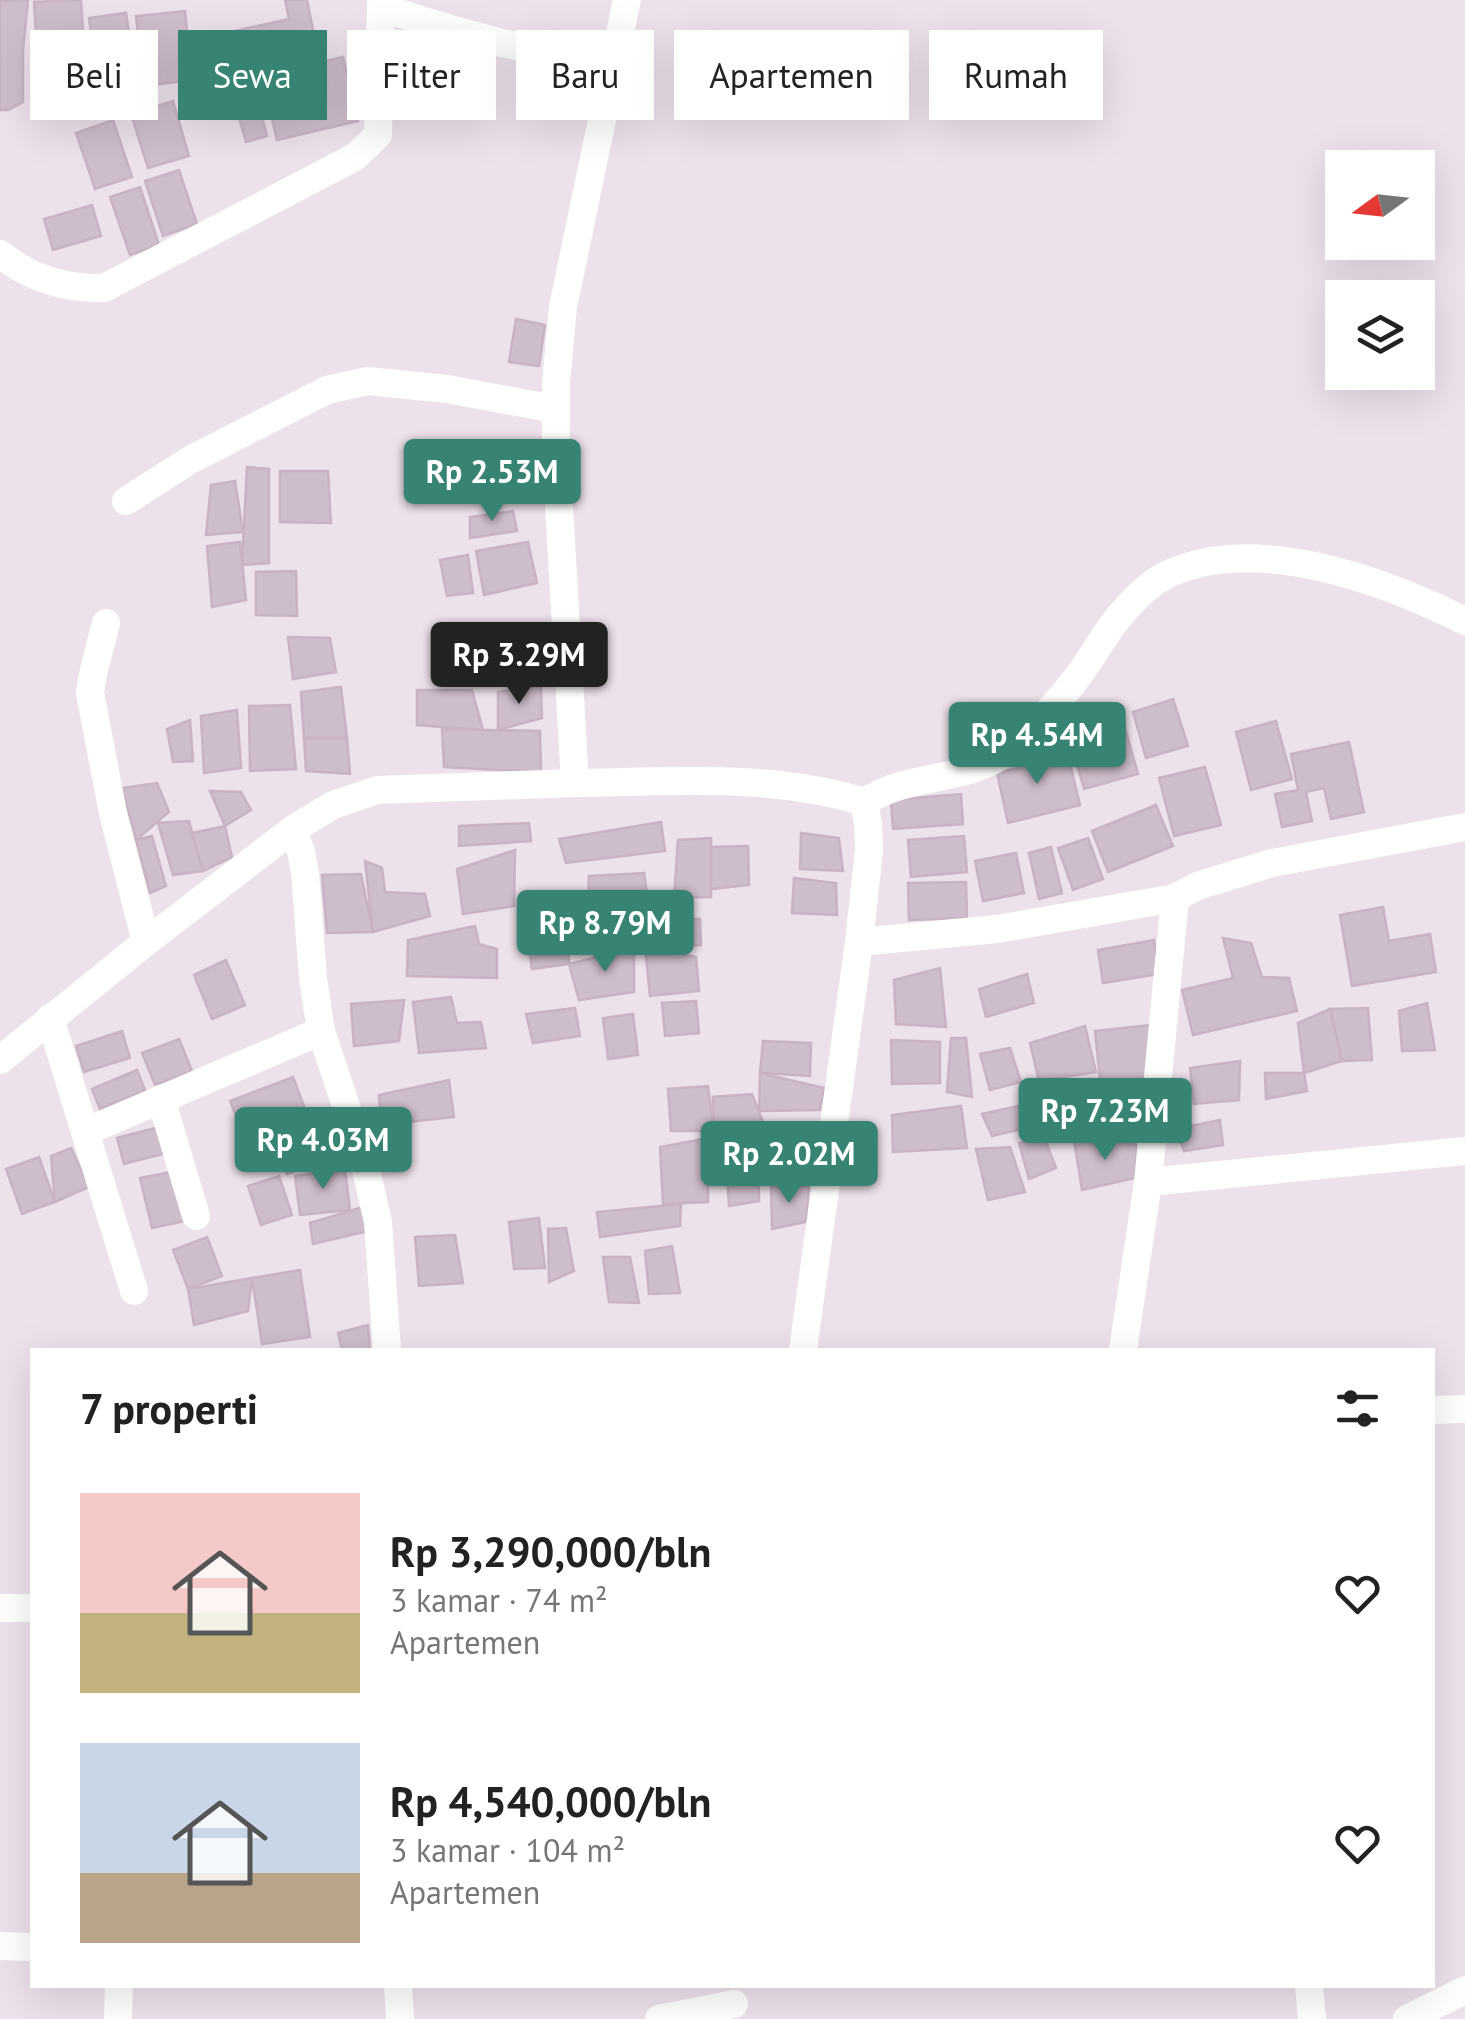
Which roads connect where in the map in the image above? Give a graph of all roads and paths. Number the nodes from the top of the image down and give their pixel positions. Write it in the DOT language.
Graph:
graph roads {
  1 [pos="381,0"];
  2 [pos="627,0"];
  3 [pos="620,30"];
  4 [pos="516,46"];
  5 [pos="601,120"];
  6 [pos="0,254"];
  7 [pos="556,409"];
  8 [pos="126,501"];
  9 [pos="1465,621"];
  10 [pos="106,622"];
  11 [pos="587,783"];
  12 [pos="864,802"];
  13 [pos="1465,827"];
  14 [pos="300,851"];
  15 [pos="1175,898"];
  16 [pos="146,942"];
  17 [pos="858,942"];
  18 [pos="321,1032"];
  19 [pos="55,1036"];
  20 [pos="0,1060"];
  21 [pos="161,1099"];
  22 [pos="85,1132"];
  23 [pos="1465,1151"];
  24 [pos="1148,1182"];
  25 [pos="196,1216"];
  26 [pos="134,1291"];
  27 [pos="388,1348"];
  28 [pos="802,1348"];
  29 [pos="1123,1348"];
  30 [pos="1465,1409"];
  31 [pos="1435,1410"];
  32 [pos="0,1608"];
  33 [pos="30,1608"];
  34 [pos="0,1946"];
  35 [pos="30,1947"];
  36 [pos="119,1988"];
  37 [pos="398,1988"];
  38 [pos="1309,1988"];
  39 [pos="1465,1990"];
  40 [pos="734,2003"];
  41 [pos="118,2019"];
  42 [pos="400,2019"];
  43 [pos="659,2019"];
  44 [pos="1312,2019"];
  45 [pos="1406,2019"];
  1 -- 4 [label="street"];
  1 -- 6 [label="street"];
  2 -- 3 [label="street"];
  5 -- 7 [label="street"];
  7 -- 8 [label="street"];
  7 -- 11 [label="street"];
  9 -- 12 [label="street"];
  10 -- 16 [label="street"];
  11 -- 12 [label="street"];
  11 -- 14 [label="street"];
  12 -- 17 [label="street"];
  13 -- 15 [label="street"];
  14 -- 16 [label="street"];
  14 -- 18 [label="street"];
  15 -- 17 [label="street"];
  15 -- 24 [label="street"];
  16 -- 19 [label="street"];
  17 -- 28 [label="street"];
  18 -- 21 [label="street"];
  18 -- 27 [label="street"];
  19 -- 20 [label="street"];
  19 -- 22 [label="street"];
  21 -- 22 [label="street"];
  21 -- 25 [label="street"];
  22 -- 26 [label="street"];
  23 -- 24 [label="street"];
  24 -- 29 [label="street"];
  30 -- 31 [label="street"];
  32 -- 33 [label="street"];
  34 -- 35 [label="street"];
  36 -- 41 [label="street"];
  37 -- 42 [label="street"];
  38 -- 44 [label="street"];
  39 -- 45 [label="street"];
  40 -- 43 [label="street"];
}
